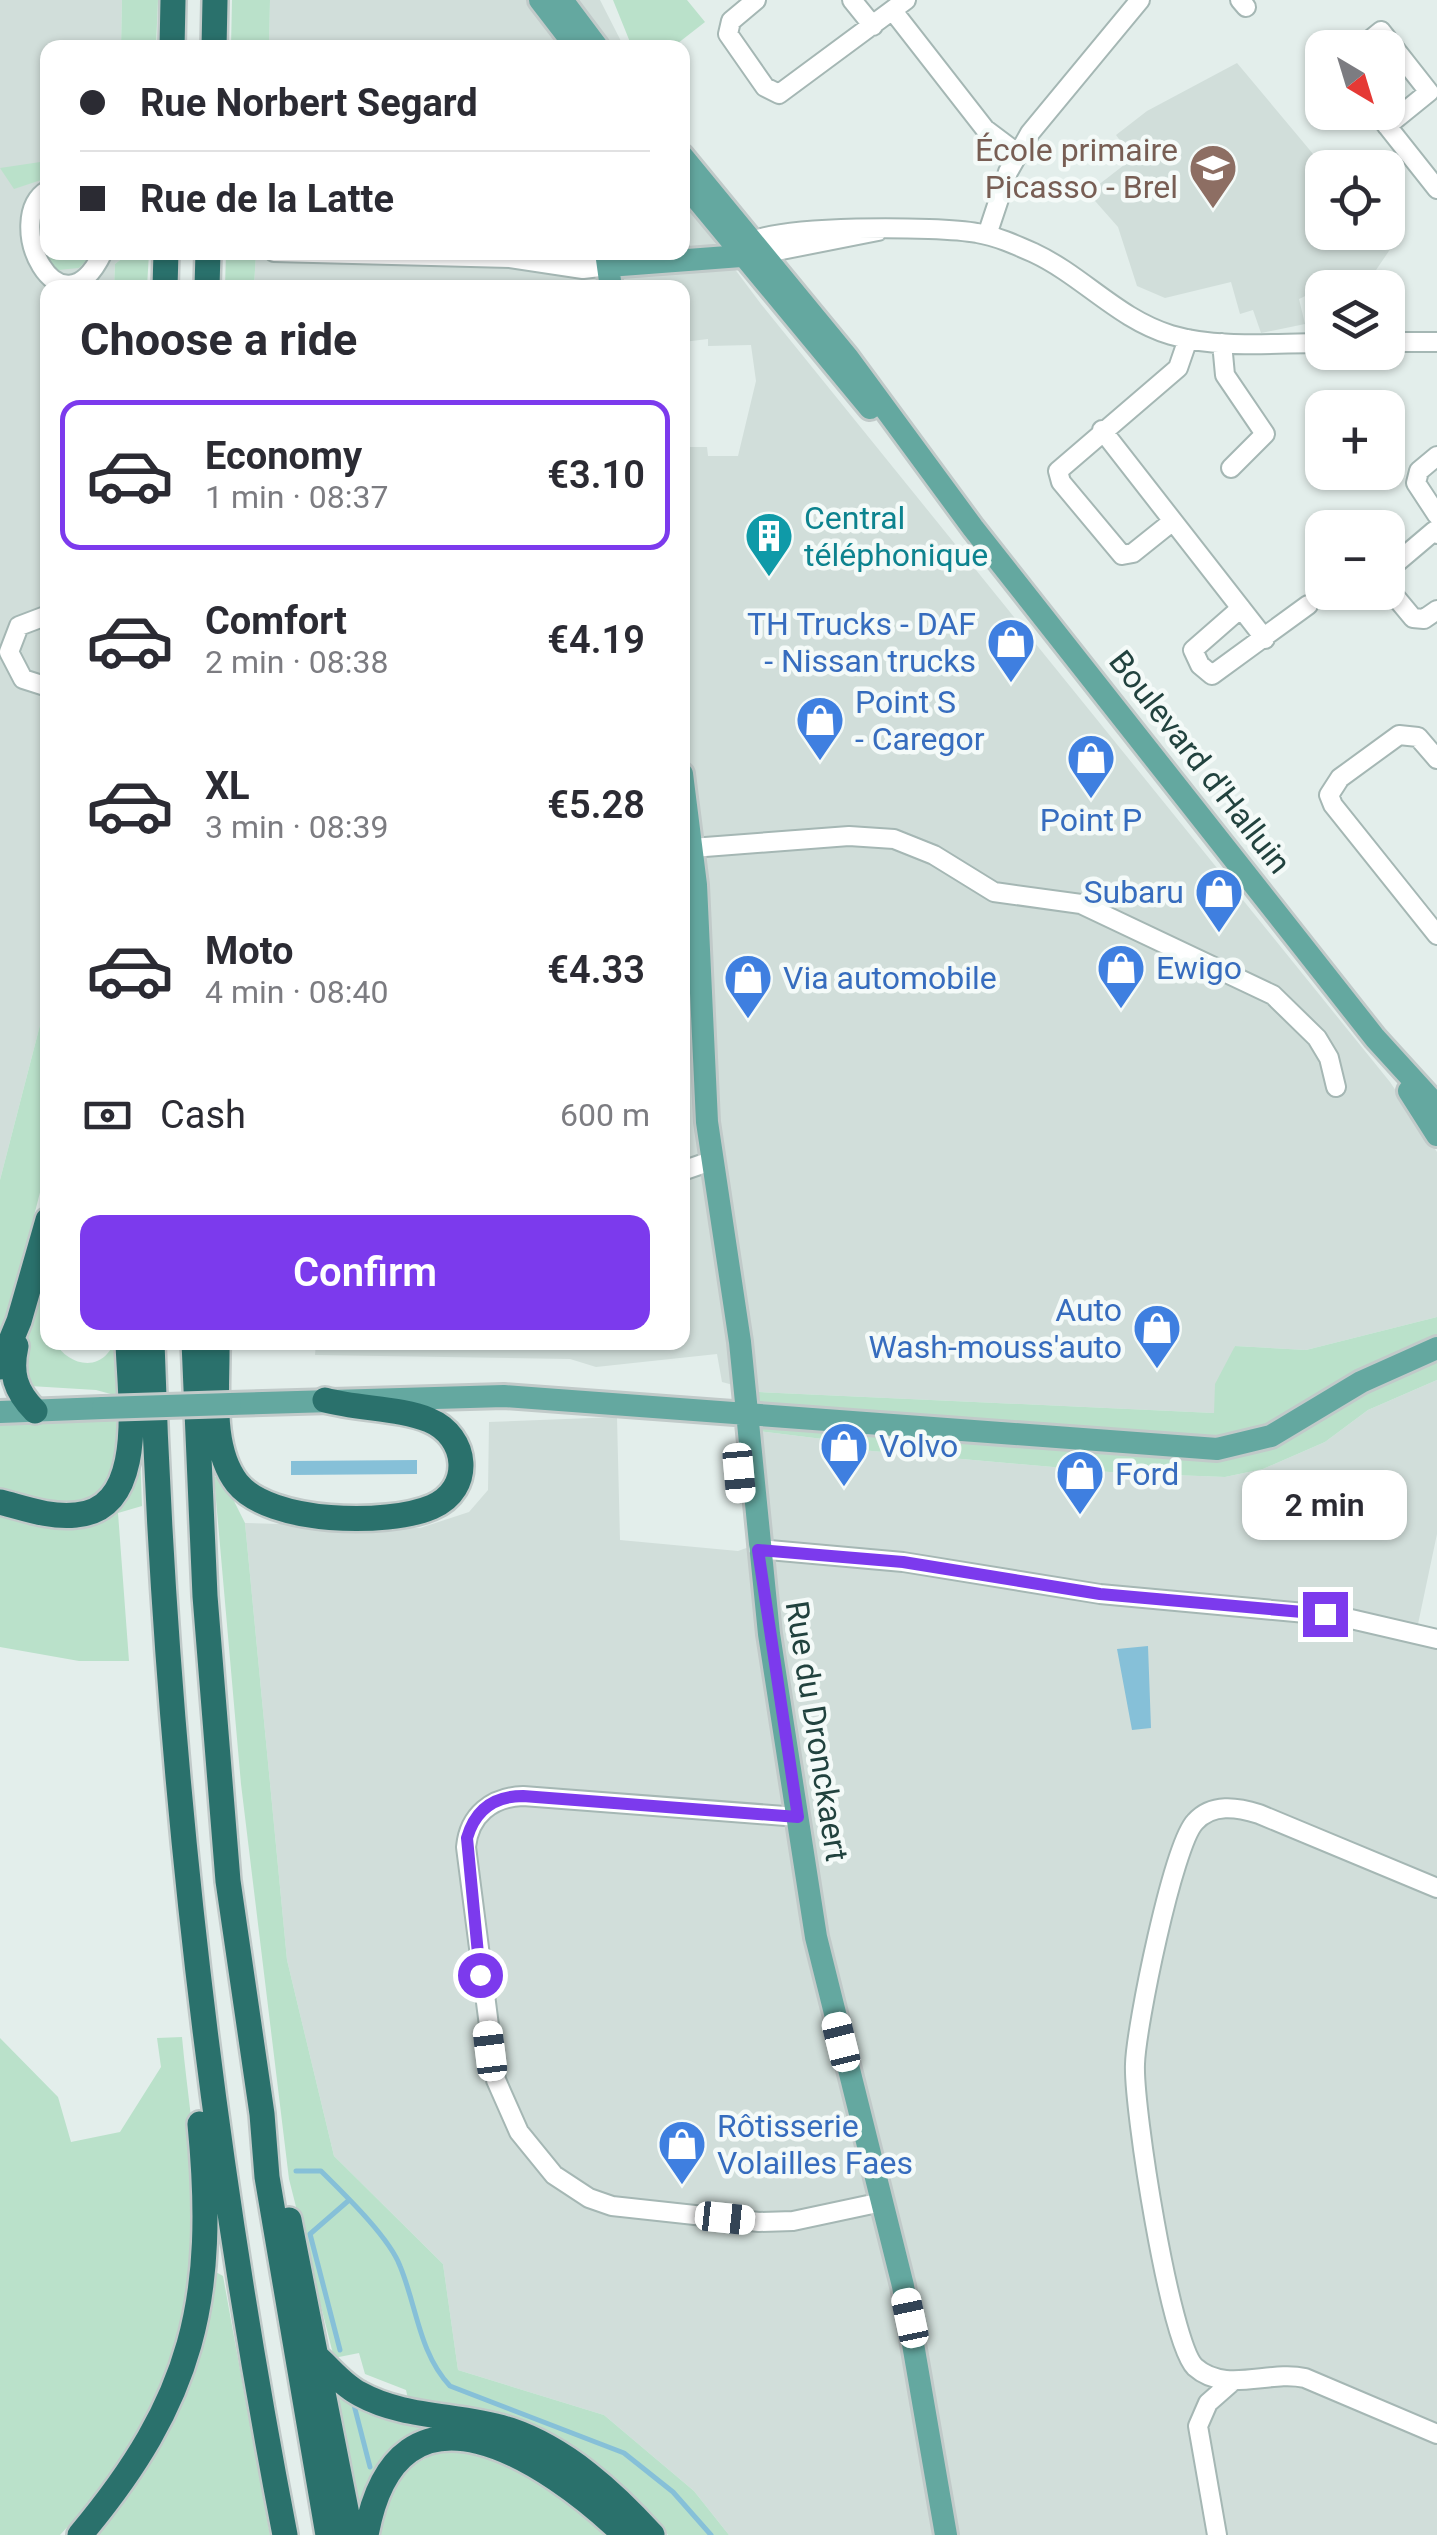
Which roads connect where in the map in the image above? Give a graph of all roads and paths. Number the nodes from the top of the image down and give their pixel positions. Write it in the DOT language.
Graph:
graph roads {
  1 [pos="173,0"];
  2 [pos="216,0"];
  3 [pos="537,0"];
  4 [pos="562,0"];
  5 [pos="756,0"];
  6 [pos="852,0"];
  7 [pos="1140,0"];
  8 [pos="899,5"];
  9 [pos="872,26"];
  10 [pos="172,40"];
  11 [pos="214,40"];
  12 [pos="564,40"];
  13 [pos="570,40"];
  14 [pos="592,40"];
  15 [pos="1405,62"];
  16 [pos="1405,106"];
  17 [pos="1390,130"];
  18 [pos="1017,153"];
  19 [pos="690,167"];
  20 [pos="1437,189"];
  21 [pos="690,190"];
  22 [pos="40,195"];
  23 [pos="10,232"];
  24 [pos="987,235"];
  25 [pos="752,250"];
  26 [pos="690,258"];
  27 [pos="525,260"];
  28 [pos="577,260"];
  29 [pos="676,260"];
  30 [pos="18,262"];
  31 [pos="608,269"];
  32 [pos="41,280"];
  33 [pos="1188,339"];
  34 [pos="1405,342"];
  35 [pos="1437,342"];
  36 [pos="1222,343"];
  37 [pos="1305,343"];
  38 [pos="1102,430"];
  39 [pos="1437,456"];
  40 [pos="1231,468"];
  41 [pos="1173,521"];
  42 [pos="1436,527"];
  43 [pos="1405,555"];
  44 [pos="1241,608"];
  45 [pos="1305,608"];
  46 [pos="1405,608"];
  47 [pos="1437,610"];
  48 [pos="40,617"];
  49 [pos="1265,639"];
  50 [pos="6,641"];
  51 [pos="0,672"];
  52 [pos="20,676"];
  53 [pos="40,684"];
  54 [pos="1437,760"];
  55 [pos="690,833"];
  56 [pos="692,848"];
  57 [pos="1435,929"];
  58 [pos="1375,1038"];
  59 [pos="690,1069"];
  60 [pos="1336,1087"];
  61 [pos="1437,1106"];
  62 [pos="1437,1135"];
  63 [pos="698,1166"];
  64 [pos="40,1248"];
  65 [pos="19,1321"];
  66 [pos="1437,1348"];
  67 [pos="128,1350"];
  68 [pos="152,1350"];
  69 [pos="194,1350"];
  70 [pos="216,1350"];
  71 [pos="1437,1356"];
  72 [pos="1396,1366"];
  73 [pos="0,1367"];
  74 [pos="325,1400"];
  75 [pos="740,1409"];
  76 [pos="35,1411"];
  77 [pos="0,1412"];
  78 [pos="0,1502"];
  79 [pos="758,1550"];
  80 [pos="1437,1638"];
  81 [pos="790,1817"];
  82 [pos="1437,1888"];
  83 [pos="190,1915"];
  84 [pos="262,2114"];
  85 [pos="875,2204"];
  86 [pos="318,2359"];
  87 [pos="1232,2381"];
  88 [pos="1437,2434"];
  89 [pos="82,2532"];
  90 [pos="285,2535"];
  91 [pos="328,2535"];
  92 [pos="350,2535"];
  93 [pos="366,2535"];
  94 [pos="625,2535"];
  95 [pos="652,2535"];
  96 [pos="946,2535"];
  97 [pos="1217,2535"];
  1 -- 10 [label="highway"];
  2 -- 11 [label="highway"];
  3 -- 12 [label="main road"];
  3 -- 13 [label="main road"];
  4 -- 14 [label="main road"];
  5 -- 9 [label="street"];
  6 -- 9 [label="street"];
  7 -- 18 [label="street"];
  8 -- 9 [label="street"];
  8 -- 18 [label="street"];
  15 -- 16 [label="street"];
  17 -- 20 [label="street"];
  18 -- 24 [label="street"];
  19 -- 25 [label="main road, Boulevard d'Halluin"];
  21 -- 25 [label="main road, Boulevard d'Halluin"];
  22 -- 23 [label="street"];
  24 -- 25 [label="street"];
  24 -- 33 [label="street"];
  25 -- 26 [label="main road"];
  25 -- 58 [label="main road, Boulevard d'Halluin"];
  27 -- 31 [label="street"];
  28 -- 31 [label="street"];
  29 -- 31 [label="main road"];
  30 -- 32 [label="street"];
  33 -- 36 [label="street"];
  33 -- 38 [label="street"];
  34 -- 35 [label="street"];
  36 -- 37 [label="street"];
  36 -- 40 [label="street"];
  38 -- 41 [label="street"];
  38 -- 41 [label="street"];
  39 -- 42 [label="street"];
  41 -- 44 [label="street"];
  42 -- 43 [label="street"];
  44 -- 49 [label="street"];
  44 -- 49 [label="street"];
  45 -- 49 [label="street"];
  46 -- 47 [label="street"];
  48 -- 50 [label="street"];
  50 -- 52 [label="street"];
  51 -- 52 [label="street"];
  52 -- 53 [label="street"];
  54 -- 57 [label="street"];
  55 -- 56 [label="main road, Rue du Dronckaert"];
  56 -- 60 [label="street"];
  56 -- 63 [label="main road, Rue du Dronckaert"];
  58 -- 61 [label="main road, Boulevard d'Halluin"];
  58 -- 62 [label="main road, Boulevard d'Halluin"];
  59 -- 63 [label="main road, Rue du Dronckaert"];
  63 -- 75 [label="main road, Rue du Dronckaert"];
  64 -- 65 [label="highway"];
  65 -- 73 [label="highway"];
  65 -- 76 [label="highway"];
  66 -- 72 [label="main road"];
  67 -- 78 [label="highway"];
  68 -- 83 [label="highway"];
  69 -- 84 [label="highway"];
  70 -- 74 [label="highway"];
  71 -- 72 [label="main road"];
  72 -- 75 [label="main road"];
  74 -- 75 [label="main road"];
  74 -- 76 [label="main road, bridge"];
  75 -- 79 [label="main road, Rue du Dronckaert"];
  75 -- 81 [label="main road, Rue du Dronckaert"];
  76 -- 77 [label="main road"];
  79 -- 80 [label="street"];
  79 -- 81 [label="main road, Rue du Dronckaert"];
  81 -- 85 [label="main road, Rue du Dronckaert"];
  81 -- 85 [label="street"];
  82 -- 87 [label="street"];
  83 -- 89 [label="highway"];
  83 -- 90 [label="highway"];
  84 -- 86 [label="highway"];
  84 -- 91 [label="highway"];
  85 -- 96 [label="main road, Rue du Dronckaert"];
  86 -- 92 [label="highway"];
  86 -- 95 [label="highway"];
  87 -- 88 [label="street"];
  87 -- 97 [label="street"];
  93 -- 94 [label="highway"];
}
